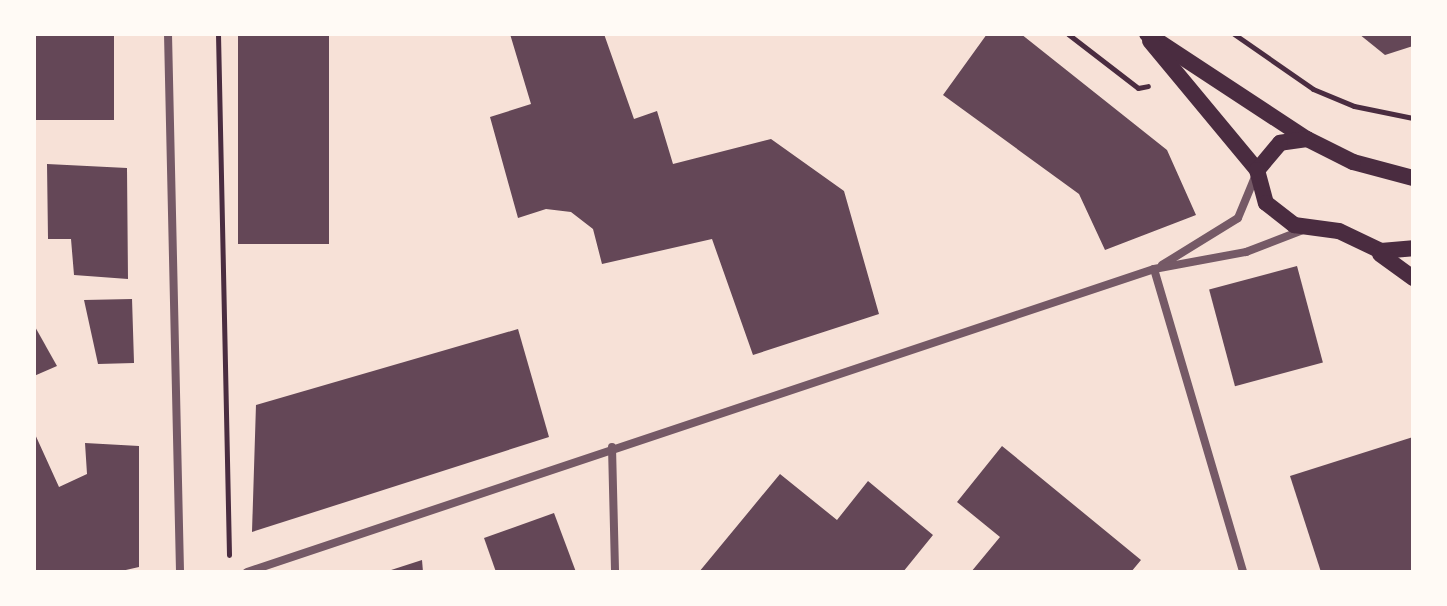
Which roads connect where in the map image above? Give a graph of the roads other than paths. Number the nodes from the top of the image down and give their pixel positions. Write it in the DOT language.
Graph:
graph roads {
  1 [pos="168,34"];
  2 [pos="1145,34"];
  3 [pos="1307,139"];
  4 [pos="1257,170"];
  5 [pos="1413,178"];
  6 [pos="1311,228"];
  7 [pos="1369,245"];
  8 [pos="1413,248"];
  9 [pos="1154,269"];
  10 [pos="1413,278"];
  11 [pos="612,447"];
  12 [pos="180,572"];
  13 [pos="247,572"];
  14 [pos="615,572"];
  15 [pos="1243,572"];
  1 -- 12 [label="street"];
  2 -- 3 [label="main road"];
  2 -- 4 [label="main road"];
  3 -- 4 [label="main road"];
  3 -- 5 [label="main road"];
  4 -- 6 [label="main road"];
  4 -- 9 [label="street"];
  6 -- 7 [label="main road"];
  6 -- 9 [label="street"];
  7 -- 8 [label="main road"];
  7 -- 10 [label="main road"];
  9 -- 11 [label="street"];
  9 -- 15 [label="street"];
  11 -- 13 [label="street"];
  11 -- 14 [label="street"];
}
